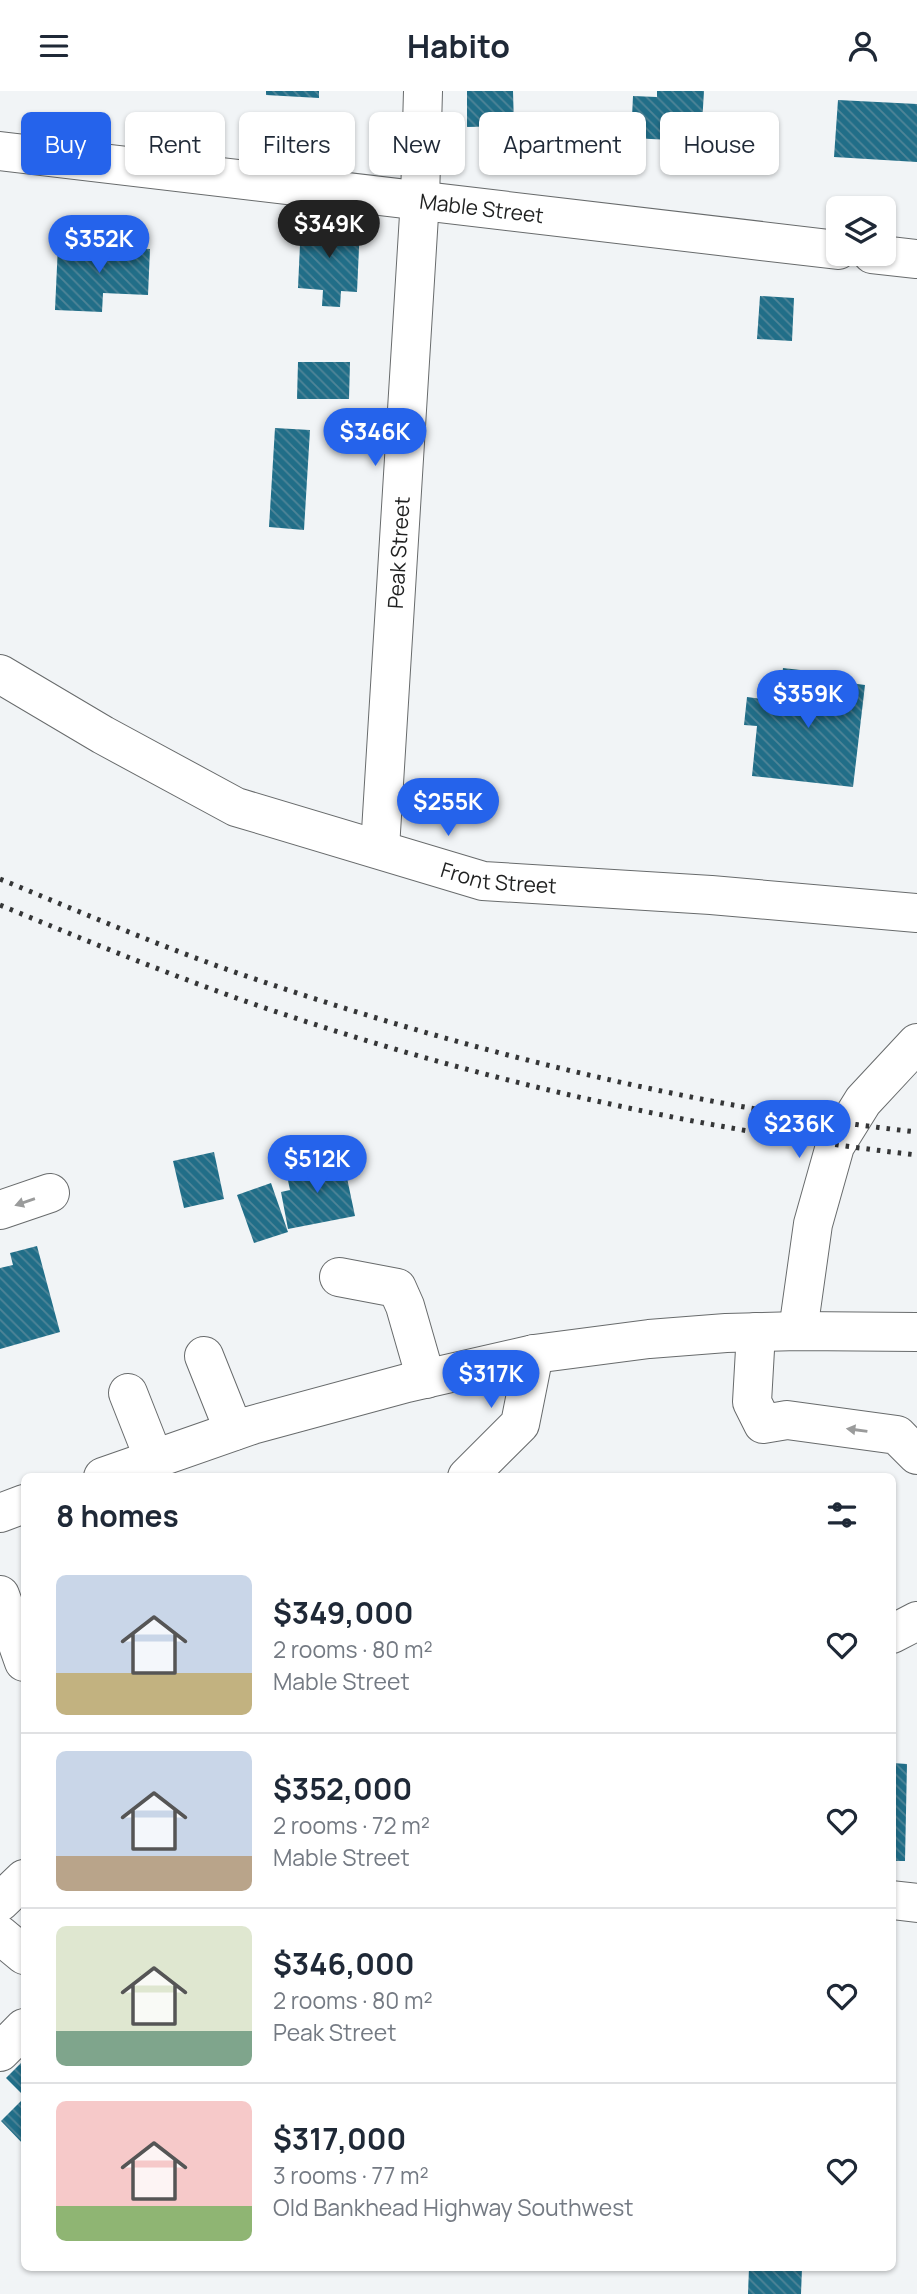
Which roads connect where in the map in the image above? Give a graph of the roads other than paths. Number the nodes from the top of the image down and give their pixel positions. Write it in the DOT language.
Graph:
graph roads {
  1 [pos="424,91"];
  2 [pos="0,151"];
  3 [pos="421,199"];
  4 [pos="826,249"];
  5 [pos="896,257"];
  6 [pos="917,259"];
  7 [pos="0,674"];
  8 [pos="380,848"];
  9 [pos="917,913"];
  10 [pos="917,1043"];
  11 [pos="50,1193"];
  12 [pos="0,1210"];
  13 [pos="339,1277"];
  14 [pos="798,1331"];
  15 [pos="756,1332"];
  16 [pos="917,1332"];
  17 [pos="534,1354"];
  18 [pos="204,1356"];
  19 [pos="426,1379"];
  20 [pos="128,1392"];
  21 [pos="233,1431"];
  22 [pos="917,1455"];
  23 [pos="154,1459"];
  24 [pos="485,1471"];
  25 [pos="114,1473"];
  26 [pos="0,1595"];
  27 [pos="917,1621"];
  28 [pos="896,1632"];
  29 [pos="21,1653"];
  30 [pos="21,1882"];
  31 [pos="896,1900"];
  32 [pos="0,1902"];
  33 [pos="917,1903"];
  34 [pos="0,1935"];
  35 [pos="21,1952"];
  36 [pos="21,2031"];
  37 [pos="0,2052"];
  1 -- 3 [label="street, Peak Street"];
  2 -- 3 [label="street, Mable Street"];
  3 -- 4 [label="street, Mable Street"];
  3 -- 8 [label="street, Peak Street"];
  5 -- 6 [label="street"];
  7 -- 8 [label="street, Front Street"];
  8 -- 9 [label="street, Front Street"];
  10 -- 14 [label="street"];
  11 -- 12 [label="street, one-way"];
  13 -- 19 [label="street"];
  14 -- 15 [label="street"];
  14 -- 16 [label="street"];
  15 -- 17 [label="street"];
  22 -- 15 [label="street, one-way"];
  17 -- 19 [label="street"];
  17 -- 24 [label="street"];
  18 -- 21 [label="street"];
  19 -- 21 [label="street"];
  20 -- 23 [label="street"];
  21 -- 23 [label="street"];
  23 -- 25 [label="street"];
  26 -- 29 [label="street"];
  27 -- 28 [label="street"];
  30 -- 32 [label="street"];
  31 -- 33 [label="street"];
  34 -- 35 [label="street"];
  36 -- 37 [label="street"];
}
